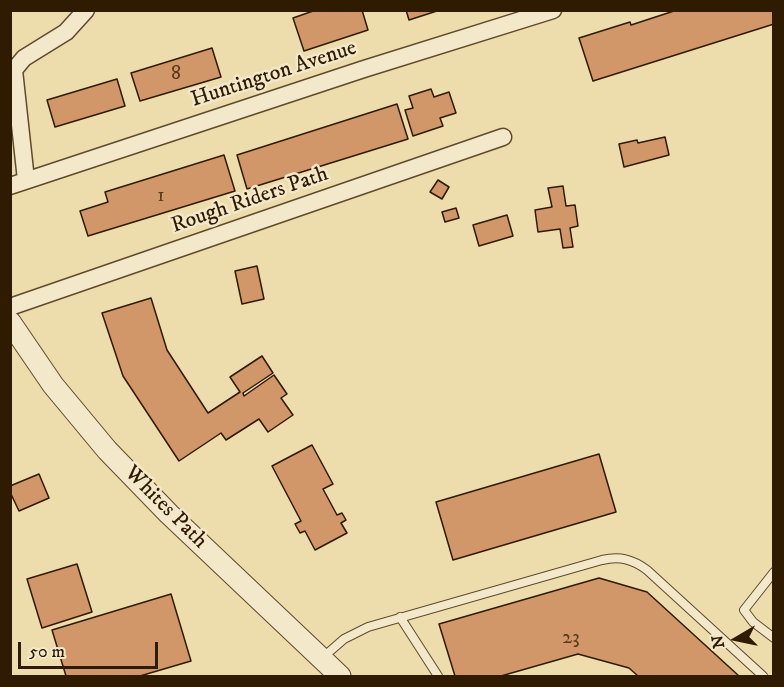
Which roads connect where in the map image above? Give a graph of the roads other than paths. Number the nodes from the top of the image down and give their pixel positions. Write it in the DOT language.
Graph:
graph roads {
  1 [pos="86,10"];
  2 [pos="553,10"];
  3 [pos="503,137"];
  4 [pos="18,183"];
  5 [pos="10,307"];
  6 [pos="10,322"];
  7 [pos="774,572"];
  8 [pos="400,617"];
  9 [pos="774,638"];
  10 [pos="321,659"];
  11 [pos="340,676"];
  12 [pos="438,676"];
  13 [pos="763,676"];
  1 -- 4 [label="street"];
  2 -- 4 [label="street, Huntington Avenue"];
  3 -- 5 [label="street, Rough Riders Path"];
  6 -- 10 [label="street, Whites Path"];
  7 -- 9 [label="lane"];
  8 -- 10 [label="lane"];
  8 -- 12 [label="lane"];
  8 -- 13 [label="lane"];
  10 -- 11 [label="street, Whites Path"];
}
